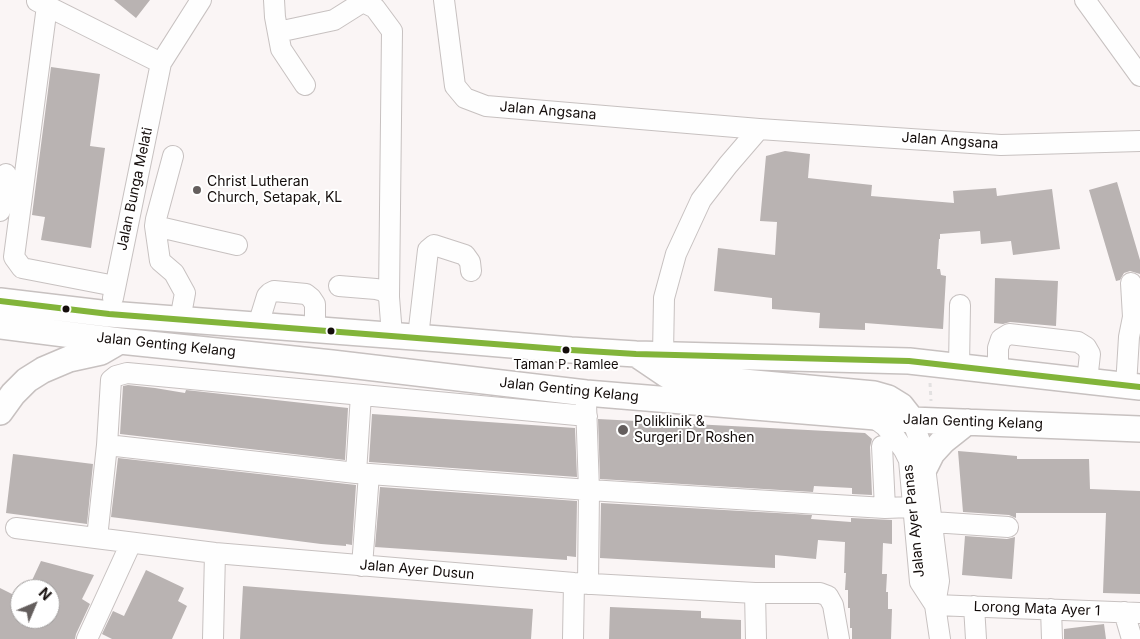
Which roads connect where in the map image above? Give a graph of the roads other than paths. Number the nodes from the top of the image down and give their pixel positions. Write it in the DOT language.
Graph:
graph roads {
  1 [pos="274,0"];
  2 [pos="444,0"];
  3 [pos="1085,0"];
  4 [pos="41,3"];
  5 [pos="192,4"];
  6 [pos="278,32"];
  7 [pos="161,63"];
  8 [pos="1140,76"];
  9 [pos="306,85"];
  10 [pos="759,129"];
  11 [pos="1140,141"];
  12 [pos="173,156"];
  13 [pos="6,174"];
  14 [pos="0,212"];
  15 [pos="155,226"];
  16 [pos="238,245"];
  17 [pos="471,271"];
  18 [pos="1131,283"];
  19 [pos="115,286"];
  20 [pos="339,286"];
  21 [pos="389,297"];
  22 [pos="0,300"];
  23 [pos="960,305"];
  24 [pos="109,314"];
  25 [pos="180,320"];
  26 [pos="258,325"];
  27 [pos="0,326"];
  28 [pos="315,329"];
  29 [pos="392,335"];
  30 [pos="418,337"];
  31 [pos="120,341"];
  32 [pos="636,354"];
  33 [pos="663,354"];
  34 [pos="960,367"];
  35 [pos="998,371"];
  36 [pos="1087,382"];
  37 [pos="1133,387"];
  38 [pos="361,395"];
  39 [pos="586,405"];
  40 [pos="0,412"];
  41 [pos="873,417"];
  42 [pos="912,420"];
  43 [pos="967,422"];
  44 [pos="1140,429"];
  45 [pos="107,445"];
  46 [pos="882,446"];
  47 [pos="926,467"];
  48 [pos="362,474"];
  49 [pos="589,490"];
  50 [pos="912,507"];
  51 [pos="885,508"];
  52 [pos="932,522"];
  53 [pos="1008,527"];
  54 [pos="16,528"];
  55 [pos="97,538"];
  56 [pos="131,543"];
  57 [pos="215,553"];
  58 [pos="362,566"];
  59 [pos="581,584"];
  60 [pos="755,593"];
  61 [pos="935,605"];
  62 [pos="974,606"];
  63 [pos="1050,609"];
  64 [pos="1132,612"];
  65 [pos="87,639"];
  66 [pos="213,639"];
  67 [pos="573,639"];
  68 [pos="756,639"];
  69 [pos="838,639"];
  70 [pos="940,639"];
  71 [pos="976,639"];
  72 [pos="1052,639"];
  73 [pos="1132,639"];
  1 -- 6 [label="street"];
  2 -- 10 [label="street, Jalan Angsana"];
  3 -- 8 [label="street"];
  4 -- 7 [label="street"];
  4 -- 19 [label="street"];
  5 -- 7 [label="street, Jalan Bunga Melati"];
  6 -- 9 [label="street"];
  6 -- 21 [label="street"];
  7 -- 19 [label="street, Jalan Bunga Melati"];
  10 -- 11 [label="street, Jalan Angsana"];
  10 -- 33 [label="street"];
  12 -- 15 [label="street"];
  13 -- 14 [label="street"];
  15 -- 16 [label="street"];
  15 -- 25 [label="street"];
  17 -- 30 [label="street"];
  18 -- 37 [label="street"];
  19 -- 24 [label="street, Jalan Bunga Melati"];
  20 -- 21 [label="street"];
  21 -- 29 [label="street"];
  22 -- 24 [label="main road, Jalan Genting Kelang"];
  23 -- 34 [label="street"];
  24 -- 25 [label="main road, Jalan Genting Kelang"];
  25 -- 26 [label="main road, Jalan Genting Kelang"];
  26 -- 28 [label="main road, Jalan Genting Kelang"];
  26 -- 28 [label="street"];
  27 -- 31 [label="main road, Jalan Genting Kelang"];
  28 -- 29 [label="main road, Jalan Genting Kelang"];
  29 -- 30 [label="main road, Jalan Genting Kelang"];
  30 -- 32 [label="main road, Jalan Genting Kelang"];
  31 -- 39 [label="main road, Jalan Genting Kelang"];
  31 -- 40 [label="main road"];
  32 -- 33 [label="main road, Jalan Genting Kelang"];
  32 -- 42 [label="main road"];
  33 -- 34 [label="main road, Jalan Genting Kelang"];
  34 -- 35 [label="main road, Jalan Genting Kelang"];
  35 -- 36 [label="main road, Jalan Genting Kelang"];
  35 -- 36 [label="street"];
  36 -- 37 [label="main road, Jalan Genting Kelang"];
  38 -- 39 [label="street"];
  38 -- 45 [label="street"];
  38 -- 48 [label="street"];
  39 -- 41 [label="main road, Jalan Genting Kelang"];
  39 -- 49 [label="street"];
  41 -- 42 [label="main road, Jalan Genting Kelang"];
  41 -- 50 [label="street, Jalan Ayer Panas"];
  42 -- 43 [label="main road, Jalan Genting Kelang"];
  42 -- 47 [label="street, Jalan Ayer Panas"];
  43 -- 44 [label="main road, Jalan Genting Kelang"];
  43 -- 47 [label="main road"];
  45 -- 48 [label="street"];
  45 -- 55 [label="street"];
  46 -- 51 [label="street"];
  47 -- 52 [label="street, Jalan Ayer Panas"];
  48 -- 49 [label="street"];
  48 -- 58 [label="street"];
  49 -- 51 [label="street"];
  49 -- 59 [label="street"];
  50 -- 51 [label="street"];
  50 -- 61 [label="street, Jalan Ayer Panas"];
  52 -- 53 [label="street"];
  52 -- 61 [label="street, Jalan Ayer Panas"];
  54 -- 55 [label="street, Jalan Ayer Dusun"];
  55 -- 56 [label="street, Jalan Ayer Dusun"];
  56 -- 57 [label="street, Jalan Ayer Dusun"];
  56 -- 65 [label="street"];
  57 -- 58 [label="street, Jalan Ayer Dusun"];
  57 -- 66 [label="street"];
  58 -- 59 [label="street, Jalan Ayer Dusun"];
  59 -- 60 [label="street, Jalan Ayer Dusun"];
  59 -- 67 [label="street"];
  60 -- 68 [label="street"];
  60 -- 69 [label="street, Jalan Ayer Dusun"];
  61 -- 62 [label="street, Lorong Mata Ayer 1"];
  61 -- 70 [label="street, Jalan Ayer Panas"];
  62 -- 63 [label="street, Lorong Mata Ayer 1"];
  62 -- 71 [label="street"];
  63 -- 64 [label="street, Lorong Mata Ayer 1"];
  63 -- 72 [label="street"];
  64 -- 73 [label="street"];
}
